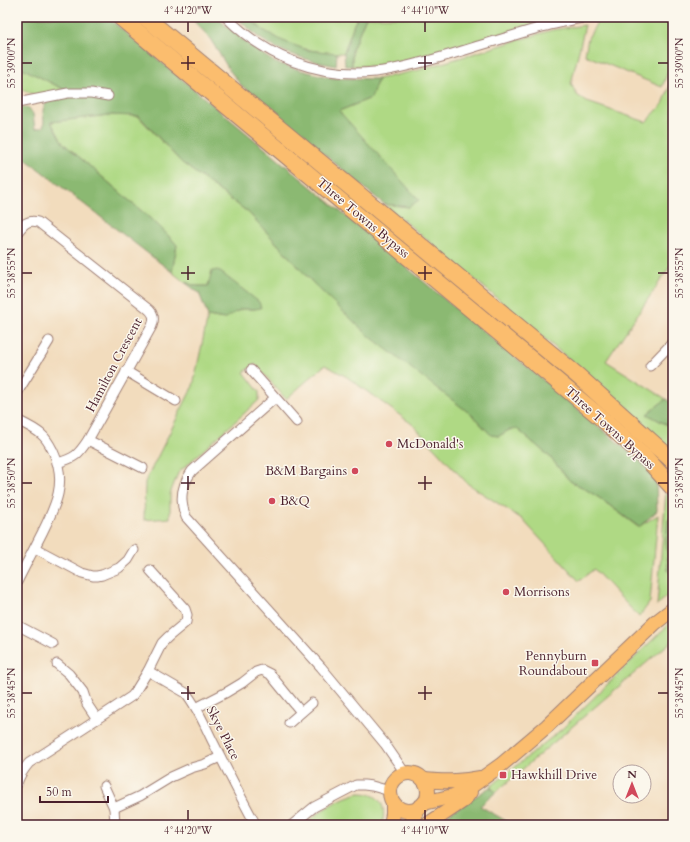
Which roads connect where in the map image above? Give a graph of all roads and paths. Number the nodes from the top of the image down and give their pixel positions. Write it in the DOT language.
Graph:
graph roads {
  1 [pos="120,17"];
  2 [pos="145,17"];
  3 [pos="226,17"];
  4 [pos="587,17"];
  5 [pos="108,96"];
  6 [pos="17,103"];
  7 [pos="17,233"];
  8 [pos="49,341"];
  9 [pos="673,342"];
  10 [pos="650,366"];
  11 [pos="251,370"];
  12 [pos="126,371"];
  13 [pos="17,393"];
  14 [pos="275,398"];
  15 [pos="176,401"];
  16 [pos="17,420"];
  17 [pos="297,422"];
  18 [pos="88,440"];
  19 [pos="673,461"];
  20 [pos="58,463"];
  21 [pos="143,468"];
  22 [pos="673,488"];
  23 [pos="35,548"];
  24 [pos="134,550"];
  25 [pos="150,570"];
  26 [pos="17,582"];
  27 [pos="673,598"];
  28 [pos="673,610"];
  29 [pos="654,623"];
  30 [pos="17,625"];
  31 [pos="52,644"];
  32 [pos="57,664"];
  33 [pos="148,670"];
  34 [pos="312,703"];
  35 [pos="196,708"];
  36 [pos="301,712"];
  37 [pos="97,719"];
  38 [pos="289,723"];
  39 [pos="220,756"];
  40 [pos="405,773"];
  41 [pos="484,777"];
  42 [pos="424,780"];
  43 [pos="17,784"];
  44 [pos="104,786"];
  45 [pos="392,797"];
  46 [pos="422,805"];
  47 [pos="114,808"];
  48 [pos="115,825"];
  49 [pos="256,825"];
  50 [pos="292,825"];
  51 [pos="390,825"];
  52 [pos="411,825"];
  53 [pos="427,825"];
  1 -- 22 [label="highway, Three Towns Bypass"];
  2 -- 19 [label="highway, Three Towns Bypass"];
  3 -- 4 [label="street"];
  5 -- 6 [label="street"];
  7 -- 12 [label="street, Hamilton Crescent"];
  8 -- 13 [label="street"];
  9 -- 10 [label="street"];
  11 -- 14 [label="street"];
  12 -- 15 [label="street"];
  12 -- 18 [label="street, Hamilton Crescent"];
  14 -- 17 [label="street"];
  14 -- 40 [label="street"];
  16 -- 20 [label="street"];
  18 -- 20 [label="street, Hamilton Crescent"];
  18 -- 21 [label="street"];
  20 -- 23 [label="street"];
  23 -- 24 [label="street"];
  23 -- 26 [label="street"];
  25 -- 33 [label="street"];
  27 -- 29 [label="main road"];
  28 -- 29 [label="main road"];
  29 -- 41 [label="main road"];
  30 -- 31 [label="street"];
  32 -- 37 [label="street"];
  33 -- 35 [label="street, Skye Place"];
  33 -- 37 [label="street"];
  34 -- 36 [label="street"];
  35 -- 36 [label="street"];
  35 -- 39 [label="street, Skye Place"];
  36 -- 38 [label="street"];
  37 -- 43 [label="street"];
  39 -- 47 [label="street"];
  39 -- 49 [label="street, Skye Place"];
  40 -- 42 [label="main road"];
  40 -- 45 [label="main road"];
  41 -- 42 [label="main road"];
  41 -- 46 [label="main road"];
  41 -- 53 [label="main road"];
  42 -- 46 [label="main road"];
  44 -- 47 [label="street"];
  45 -- 46 [label="main road"];
  45 -- 50 [label="street"];
  45 -- 51 [label="main road"];
  46 -- 52 [label="main road"];
  47 -- 48 [label="street"];
}
